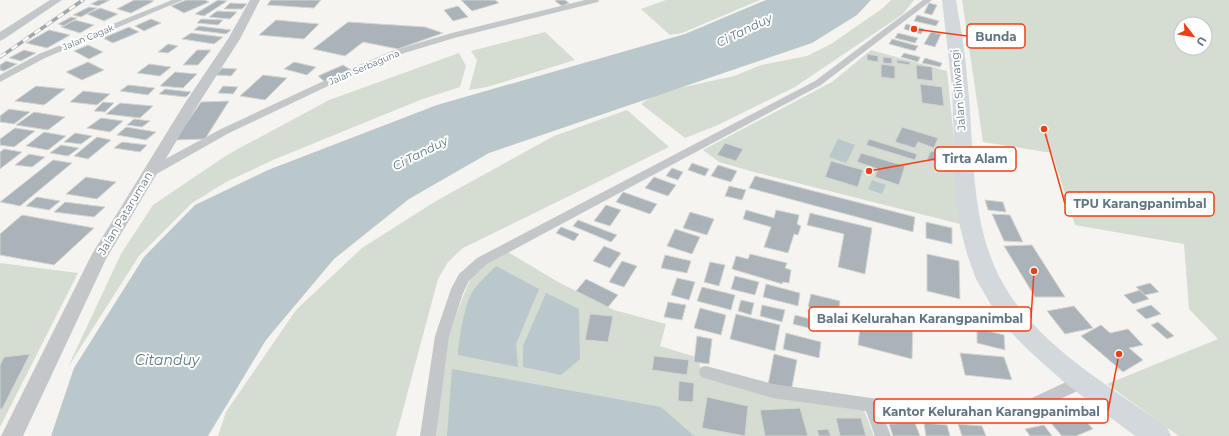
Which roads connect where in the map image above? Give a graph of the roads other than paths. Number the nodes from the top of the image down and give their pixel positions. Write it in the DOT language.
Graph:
graph roads {
  1 [pos="57,0"];
  2 [pos="179,0"];
  3 [pos="255,0"];
  4 [pos="595,0"];
  5 [pos="928,0"];
  6 [pos="949,0"];
  7 [pos="0,37"];
  8 [pos="0,79"];
  9 [pos="149,173"];
  10 [pos="706,372"];
  11 [pos="1083,381"];
  12 [pos="871,405"];
  13 [pos="12,436"];
  14 [pos="428,436"];
  15 [pos="883,436"];
  16 [pos="1158,436"];
  1 -- 7 [label="street"];
  2 -- 8 [label="street, Jalan Cagak"];
  3 -- 9 [label="street, Jalan Pataruman"];
  4 -- 9 [label="street, Jalan Serbaguna"];
  5 -- 14 [label="street"];
  6 -- 11 [label="highway, Jalan Siliwangi"];
  9 -- 13 [label="street, Jalan Pataruman"];
  10 -- 12 [label="street"];
  11 -- 12 [label="street"];
  11 -- 16 [label="highway, Jalan Siliwangi"];
  12 -- 15 [label="street"];
}
